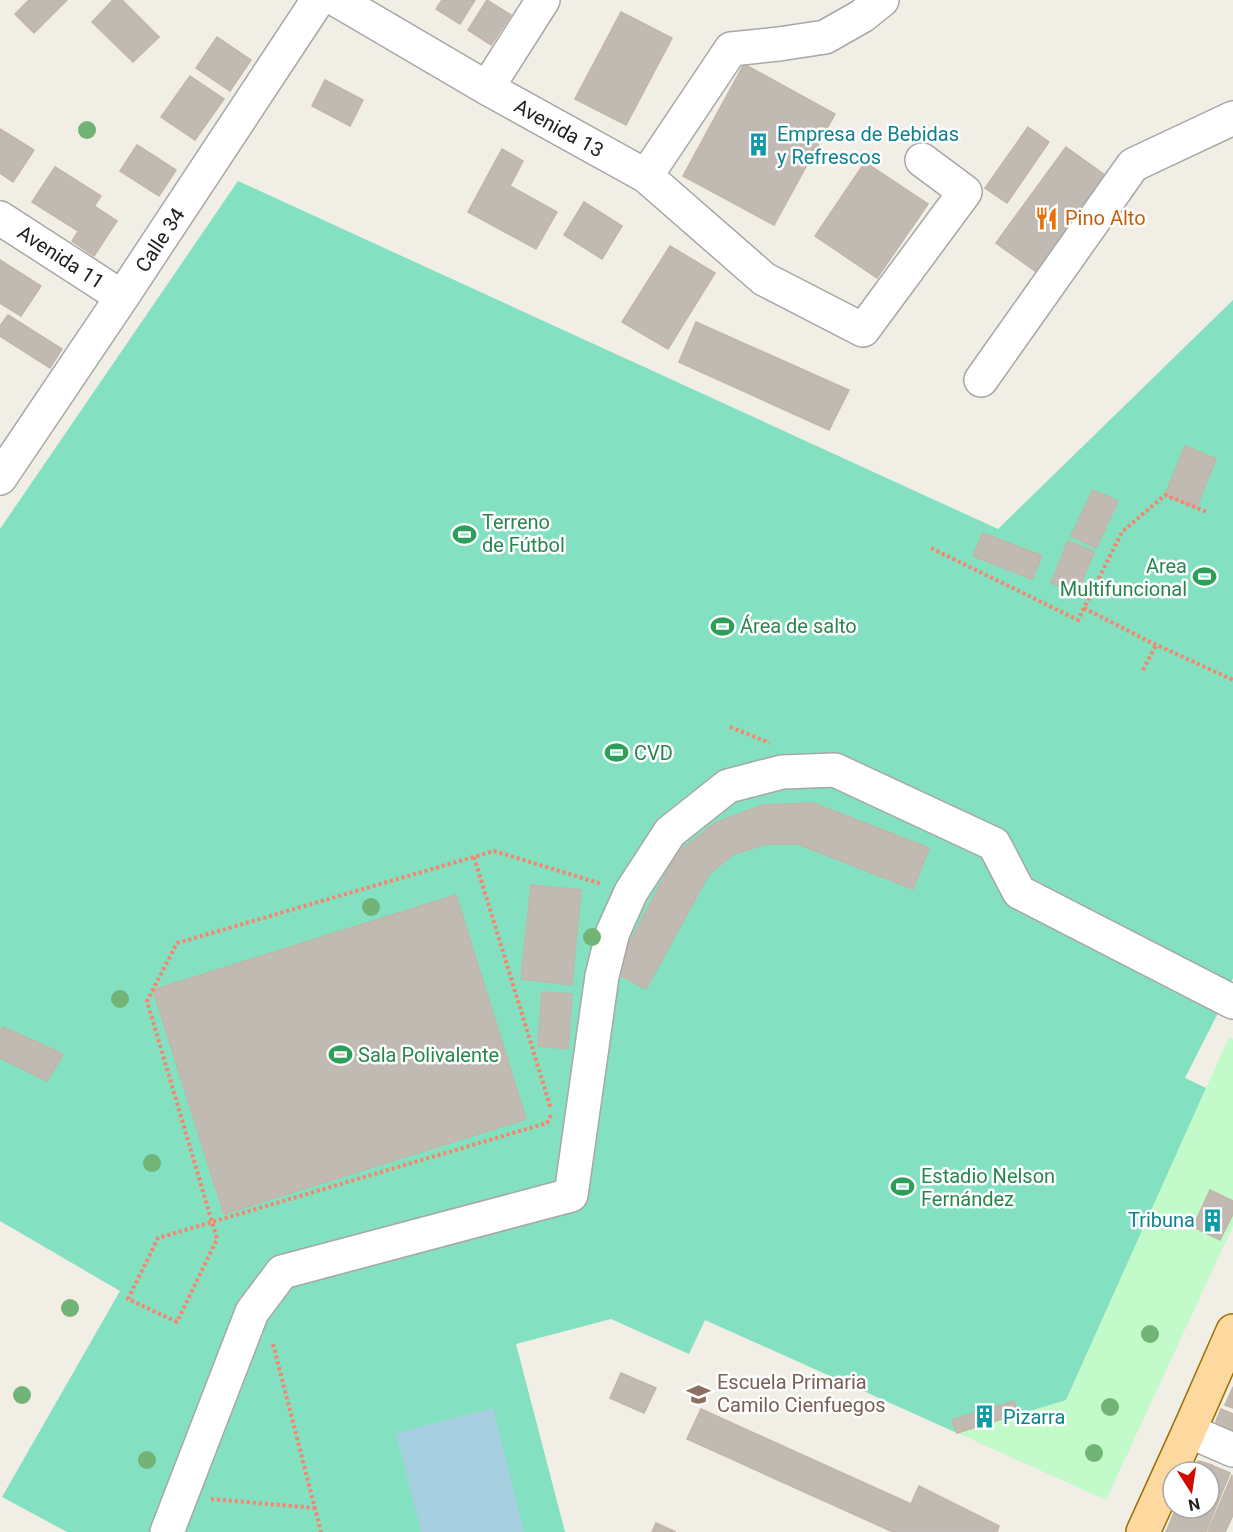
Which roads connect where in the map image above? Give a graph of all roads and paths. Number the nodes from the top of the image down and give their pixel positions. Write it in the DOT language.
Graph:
graph roads {
  1 [pos="318,0"];
  2 [pos="337,0"];
  3 [pos="543,0"];
  4 [pos="882,0"];
  5 [pos="487,88"];
  6 [pos="1233,118"];
  7 [pos="922,160"];
  8 [pos="646,176"];
  9 [pos="0,218"];
  10 [pos="122,297"];
  11 [pos="981,380"];
  12 [pos="2,471"];
  13 [pos="1207,512"];
  14 [pos="931,548"];
  15 [pos="1084,608"];
  16 [pos="1156,645"];
  17 [pos="1143,670"];
  18 [pos="1233,680"];
  19 [pos="474,857"];
  20 [pos="631,892"];
  21 [pos="1233,1002"];
  22 [pos="557,1102"];
  23 [pos="552,1112"];
  24 [pos="212,1222"];
  25 [pos="1233,1331"];
  26 [pos="272,1342"];
  27 [pos="1189,1431"];
  28 [pos="1233,1450"];
  29 [pos="180,1497"];
  30 [pos="315,1508"];
  31 [pos="167,1532"];
  32 [pos="321,1532"];
  33 [pos="1143,1532"];
  1 -- 10 [label="street, Calle 34"];
  2 -- 5 [label="street, Avenida 13"];
  3 -- 5 [label="street"];
  4 -- 8 [label="street"];
  5 -- 8 [label="street, Avenida 13"];
  6 -- 11 [label="street"];
  7 -- 8 [label="street, Avenida 13"];
  9 -- 10 [label="street, Avenida 11"];
  10 -- 12 [label="street, Calle 34"];
  13 -- 15 [label="path"];
  14 -- 15 [label="path"];
  15 -- 16 [label="path"];
  16 -- 17 [label="path"];
  16 -- 18 [label="path"];
  19 -- 20 [label="path"];
  19 -- 23 [label="path"];
  19 -- 24 [label="path"];
  20 -- 21 [label="street"];
  20 -- 29 [label="street"];
  22 -- 23 [label="path"];
  23 -- 24 [label="path"];
  24 -- 24 [label="path"];
  25 -- 27 [label="main road"];
  26 -- 30 [label="path"];
  27 -- 28 [label="street"];
  27 -- 33 [label="main road"];
  29 -- 30 [label="path"];
  29 -- 31 [label="street"];
  30 -- 32 [label="path"];
}
